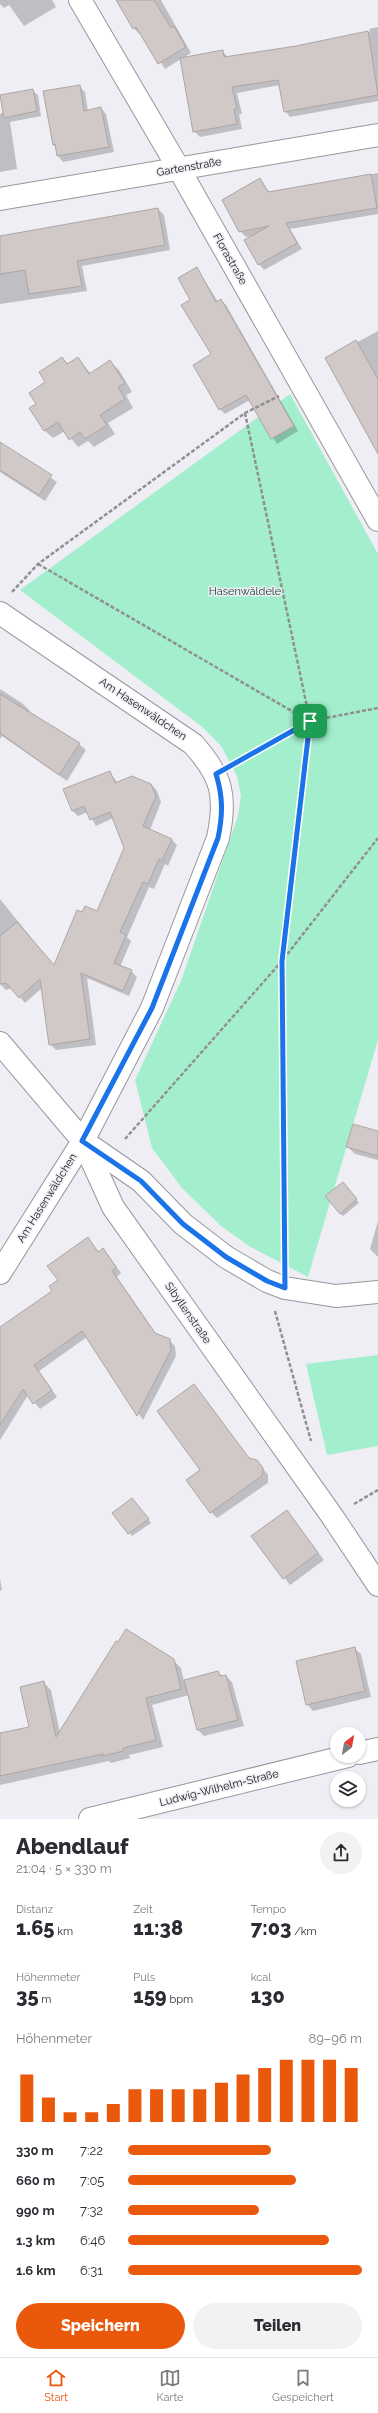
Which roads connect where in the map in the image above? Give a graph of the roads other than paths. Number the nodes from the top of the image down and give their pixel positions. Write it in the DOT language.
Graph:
graph roads {
  1 [pos="80,0"];
  2 [pos="378,134"];
  3 [pos="179,169"];
  4 [pos="0,199"];
  5 [pos="378,520"];
  6 [pos="5,604"];
  7 [pos="0,1043"];
  8 [pos="82,1141"];
  9 [pos="0,1272"];
  10 [pos="378,1292"];
  11 [pos="378,1585"];
  12 [pos="378,1749"];
  13 [pos="366,1752"];
  14 [pos="330,1760"];
  15 [pos="90,1819"];
  1 -- 3 [label="street, Florastraße"];
  2 -- 3 [label="street, Gartenstraße"];
  3 -- 4 [label="street, Gartenstraße"];
  3 -- 5 [label="street, Florastraße"];
  6 -- 8 [label="street, Am Hasenwäldchen"];
  7 -- 8 [label="street, Sibyllenstraße"];
  8 -- 9 [label="street, Am Hasenwäldchen"];
  8 -- 10 [label="street"];
  8 -- 11 [label="street, Sibyllenstraße"];
  12 -- 13 [label="street"];
  14 -- 15 [label="street, Ludwig-Wilhelm-Straße"];
}
